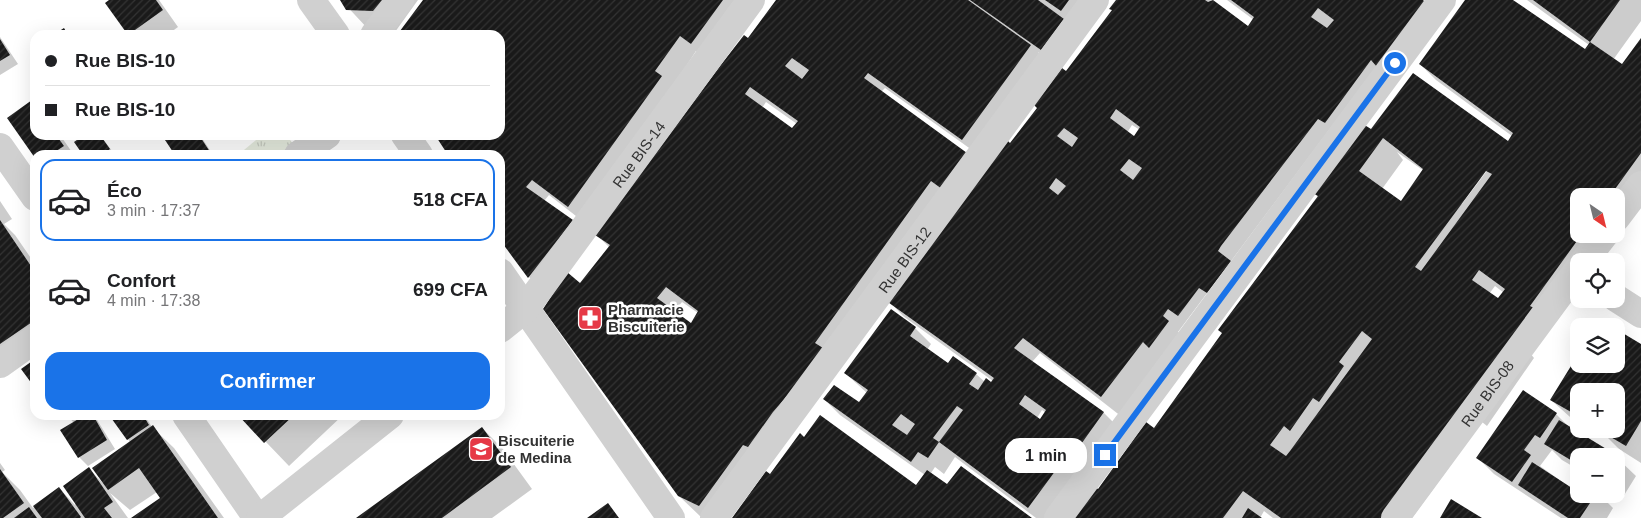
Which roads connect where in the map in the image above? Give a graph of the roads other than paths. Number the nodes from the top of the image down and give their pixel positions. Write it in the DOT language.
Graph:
graph roads {
  1 [pos="311,0"];
  2 [pos="400,0"];
  3 [pos="751,0"];
  4 [pos="1095,0"];
  5 [pos="1442,0"];
  6 [pos="332,30"];
  7 [pos="378,30"];
  8 [pos="320,140"];
  9 [pos="0,147"];
  10 [pos="305,150"];
  11 [pos="1641,185"];
  12 [pos="30,190"];
  13 [pos="1625,206"];
  14 [pos="505,279"];
  15 [pos="1570,281"];
  16 [pos="1625,304"];
  17 [pos="525,309"];
  18 [pos="1641,314"];
  19 [pos="505,325"];
  20 [pos="30,343"];
  21 [pos="0,364"];
  22 [pos="190,420"];
  23 [pos="384,420"];
  24 [pos="259,518"];
  25 [pos="671,518"];
  26 [pos="714,518"];
  27 [pos="1058,518"];
  28 [pos="1395,518"];
  1 -- 6 [label="street"];
  2 -- 7 [label="street"];
  3 -- 17 [label="street, Rue BIS-14"];
  4 -- 26 [label="street, Rue BIS-12"];
  5 -- 27 [label="street"];
  8 -- 10 [label="street"];
  9 -- 12 [label="street"];
  11 -- 13 [label="street"];
  14 -- 17 [label="street"];
  15 -- 28 [label="street, Rue BIS-08"];
  16 -- 18 [label="street"];
  17 -- 19 [label="street, Rue BIS-14"];
  17 -- 25 [label="street"];
  20 -- 21 [label="street"];
  22 -- 24 [label="street"];
  23 -- 24 [label="street"];
}
